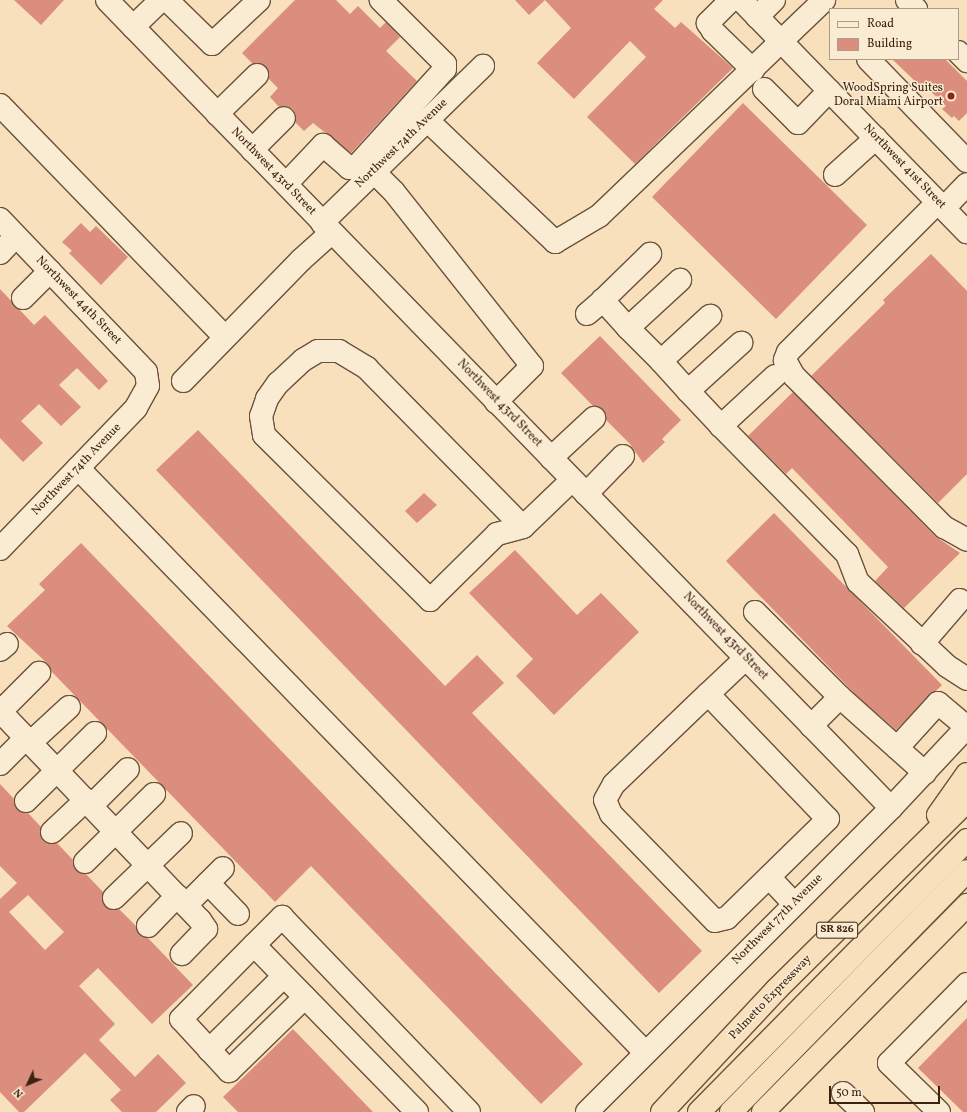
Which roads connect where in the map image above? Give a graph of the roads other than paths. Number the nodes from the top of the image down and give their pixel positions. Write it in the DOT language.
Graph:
graph roads {
  1 [pos="107,0"];
  2 [pos="161,0"];
  3 [pos="167,0"];
  4 [pos="259,0"];
  5 [pos="381,0"];
  6 [pos="731,0"];
  7 [pos="741,0"];
  8 [pos="774,0"];
  9 [pos="907,0"];
  10 [pos="915,8"];
  11 [pos="824,9"];
  12 [pos="757,17"];
  13 [pos="133,27"];
  14 [pos="782,42"];
  15 [pos="959,53"];
  16 [pos="869,60"];
  17 [pos="967,61"];
  18 [pos="483,66"];
  19 [pos="753,70"];
  20 [pos="257,75"];
  21 [pos="764,90"];
  22 [pos="829,91"];
  23 [pos="0,105"];
  24 [pos="217,114"];
  25 [pos="284,118"];
  26 [pos="427,120"];
  27 [pos="876,138"];
  28 [pos="252,150"];
  29 [pos="967,161"];
  30 [pos="374,172"];
  31 [pos="835,175"];
  32 [pos="286,184"];
  33 [pos="967,184"];
  34 [pos="941,205"];
  35 [pos="0,219"];
  36 [pos="326,228"];
  37 [pos="967,232"];
  38 [pos="16,236"];
  39 [pos="0,253"];
  40 [pos="650,254"];
  41 [pos="50,271"];
  42 [pos="680,280"];
  43 [pos="23,298"];
  44 [pos="710,316"];
  45 [pos="628,328"];
  46 [pos="218,330"];
  47 [pos="741,343"];
  48 [pos="661,361"];
  49 [pos="775,376"];
  50 [pos="183,381"];
  51 [pos="148,386"];
  52 [pos="688,391"];
  53 [pos="496,402"];
  54 [pos="594,418"];
  55 [pos="721,426"];
  56 [pos="623,456"];
  57 [pos="551,458"];
  58 [pos="78,468"];
  59 [pos="579,487"];
  60 [pos="523,527"];
  61 [pos="967,540"];
  62 [pos="2,544"];
  63 [pos="960,600"];
  64 [pos="755,612"];
  65 [pos="922,644"];
  66 [pos="746,658"];
  67 [pos="39,673"];
  68 [pos="967,679"];
  69 [pos="708,694"];
  70 [pos="840,697"];
  71 [pos="69,707"];
  72 [pos="0,711"];
  73 [pos="811,726"];
  74 [pos="967,727"];
  75 [pos="95,733"];
  76 [pos="28,740"];
  77 [pos="898,748"];
  78 [pos="0,764"];
  79 [pos="128,769"];
  80 [pos="57,770"];
  81 [pos="924,773"];
  82 [pos="967,774"];
  83 [pos="154,794"];
  84 [pos="26,801"];
  85 [pos="967,801"];
  86 [pos="89,803"];
  87 [pos="891,808"];
  88 [pos="52,832"];
  89 [pos="116,832"];
  90 [pos="181,833"];
  91 [pos="967,840"];
  92 [pos="85,862"];
  93 [pos="147,865"];
  94 [pos="223,868"];
  95 [pos="899,870"];
  96 [pos="963,875"];
  97 [pos="768,877"];
  98 [pos="208,883"];
  99 [pos="114,898"];
  100 [pos="182,901"];
  101 [pos="794,904"];
  102 [pos="967,905"];
  103 [pos="238,914"];
  104 [pos="148,926"];
  105 [pos="254,945"];
  106 [pos="182,954"];
  107 [pos="284,976"];
  108 [pos="967,984"];
  109 [pos="305,997"];
  110 [pos="209,1050"];
  111 [pos="645,1052"];
  112 [pos="843,1092"];
  113 [pos="418,1112"];
  114 [pos="469,1112"];
  115 [pos="587,1112"];
  116 [pos="662,1112"];
  117 [pos="699,1112"];
  118 [pos="731,1112"];
  119 [pos="763,1112"];
  120 [pos="863,1112"];
  121 [pos="939,1112"];
  1 -- 13 [label="street, Northwest 43rd Street"];
  2 -- 13 [label="street"];
  3 -- 4 [label="street"];
  5 -- 32 [label="street"];
  6 -- 19 [label="street"];
  7 -- 12 [label="street, Northwest 41st Street"];
  8 -- 12 [label="street"];
  9 -- 10 [label="street"];
  11 -- 14 [label="street"];
  12 -- 14 [label="street, Northwest 41st Street"];
  13 -- 24 [label="street, Northwest 43rd Street"];
  14 -- 19 [label="street"];
  14 -- 22 [label="street, Northwest 41st Street"];
  15 -- 17 [label="street"];
  16 -- 29 [label="street"];
  18 -- 26 [label="street, Northwest 74th Avenue"];
  19 -- 26 [label="street"];
  20 -- 24 [label="street"];
  21 -- 22 [label="street"];
  22 -- 27 [label="street, Northwest 41st Street"];
  23 -- 46 [label="street"];
  24 -- 28 [label="street, Northwest 43rd Street"];
  25 -- 28 [label="street"];
  26 -- 30 [label="street, Northwest 74th Avenue"];
  27 -- 31 [label="street"];
  27 -- 34 [label="street, Northwest 41st Street"];
  28 -- 32 [label="street, Northwest 43rd Street"];
  30 -- 36 [label="street, Northwest 74th Avenue"];
  30 -- 53 [label="street"];
  32 -- 36 [label="street, Northwest 43rd Street"];
  33 -- 34 [label="street"];
  34 -- 37 [label="street, Northwest 41st Street"];
  34 -- 61 [label="street"];
  35 -- 38 [label="street, Northwest 44th Street"];
  36 -- 50 [label="street, Northwest 74th Avenue"];
  36 -- 53 [label="street, Northwest 43rd Street"];
  38 -- 39 [label="street"];
  38 -- 41 [label="street, Northwest 44th Street"];
  40 -- 45 [label="street"];
  41 -- 43 [label="street"];
  41 -- 51 [label="street, Northwest 44th Street"];
  42 -- 45 [label="street"];
  44 -- 48 [label="street"];
  45 -- 48 [label="street"];
  47 -- 52 [label="street"];
  48 -- 52 [label="street"];
  49 -- 55 [label="street"];
  51 -- 58 [label="street, Northwest 74th Avenue"];
  52 -- 55 [label="street"];
  53 -- 57 [label="street, Northwest 43rd Street"];
  54 -- 57 [label="street"];
  55 -- 65 [label="street"];
  56 -- 59 [label="street"];
  57 -- 59 [label="street, Northwest 43rd Street"];
  58 -- 62 [label="street, Northwest 74th Avenue"];
  58 -- 111 [label="street"];
  59 -- 60 [label="street"];
  59 -- 66 [label="street, Northwest 43rd Street"];
  60 -- 60 [label="street"];
  63 -- 65 [label="street"];
  64 -- 70 [label="street"];
  65 -- 68 [label="street"];
  66 -- 69 [label="street"];
  66 -- 73 [label="street, Northwest 43rd Street"];
  67 -- 72 [label="street"];
  69 -- 97 [label="street"];
  69 -- 97 [label="street"];
  70 -- 73 [label="street"];
  70 -- 77 [label="street"];
  71 -- 76 [label="street"];
  72 -- 76 [label="street"];
  73 -- 87 [label="street, Northwest 43rd Street"];
  74 -- 77 [label="street"];
  74 -- 81 [label="street, Northwest 77th Avenue"];
  75 -- 80 [label="street"];
  76 -- 78 [label="street"];
  76 -- 80 [label="street"];
  77 -- 81 [label="street"];
  79 -- 86 [label="street"];
  80 -- 84 [label="street"];
  80 -- 86 [label="street"];
  81 -- 87 [label="street, Northwest 77th Avenue"];
  82 -- 95 [label="highway"];
  83 -- 89 [label="street"];
  85 -- 95 [label="highway, Palmetto Expressway / SR 826"];
  86 -- 88 [label="street"];
  86 -- 89 [label="street"];
  87 -- 101 [label="street, Northwest 77th Avenue"];
  89 -- 92 [label="street"];
  89 -- 93 [label="street"];
  90 -- 93 [label="street"];
  91 -- 117 [label="highway"];
  93 -- 99 [label="street"];
  93 -- 100 [label="street"];
  94 -- 98 [label="street"];
  95 -- 116 [label="highway, Palmetto Expressway / SR 826"];
  96 -- 118 [label="highway"];
  97 -- 101 [label="street"];
  98 -- 100 [label="street"];
  98 -- 103 [label="street"];
  100 -- 104 [label="street"];
  100 -- 106 [label="street"];
  101 -- 111 [label="street, Northwest 77th Avenue"];
  102 -- 119 [label="highway"];
  105 -- 107 [label="street"];
  105 -- 110 [label="street"];
  105 -- 114 [label="street"];
  107 -- 109 [label="street"];
  107 -- 110 [label="street"];
  108 -- 121 [label="street"];
  109 -- 110 [label="street"];
  109 -- 113 [label="street"];
  111 -- 115 [label="street, Northwest 77th Avenue"];
  112 -- 120 [label="street"];
}
